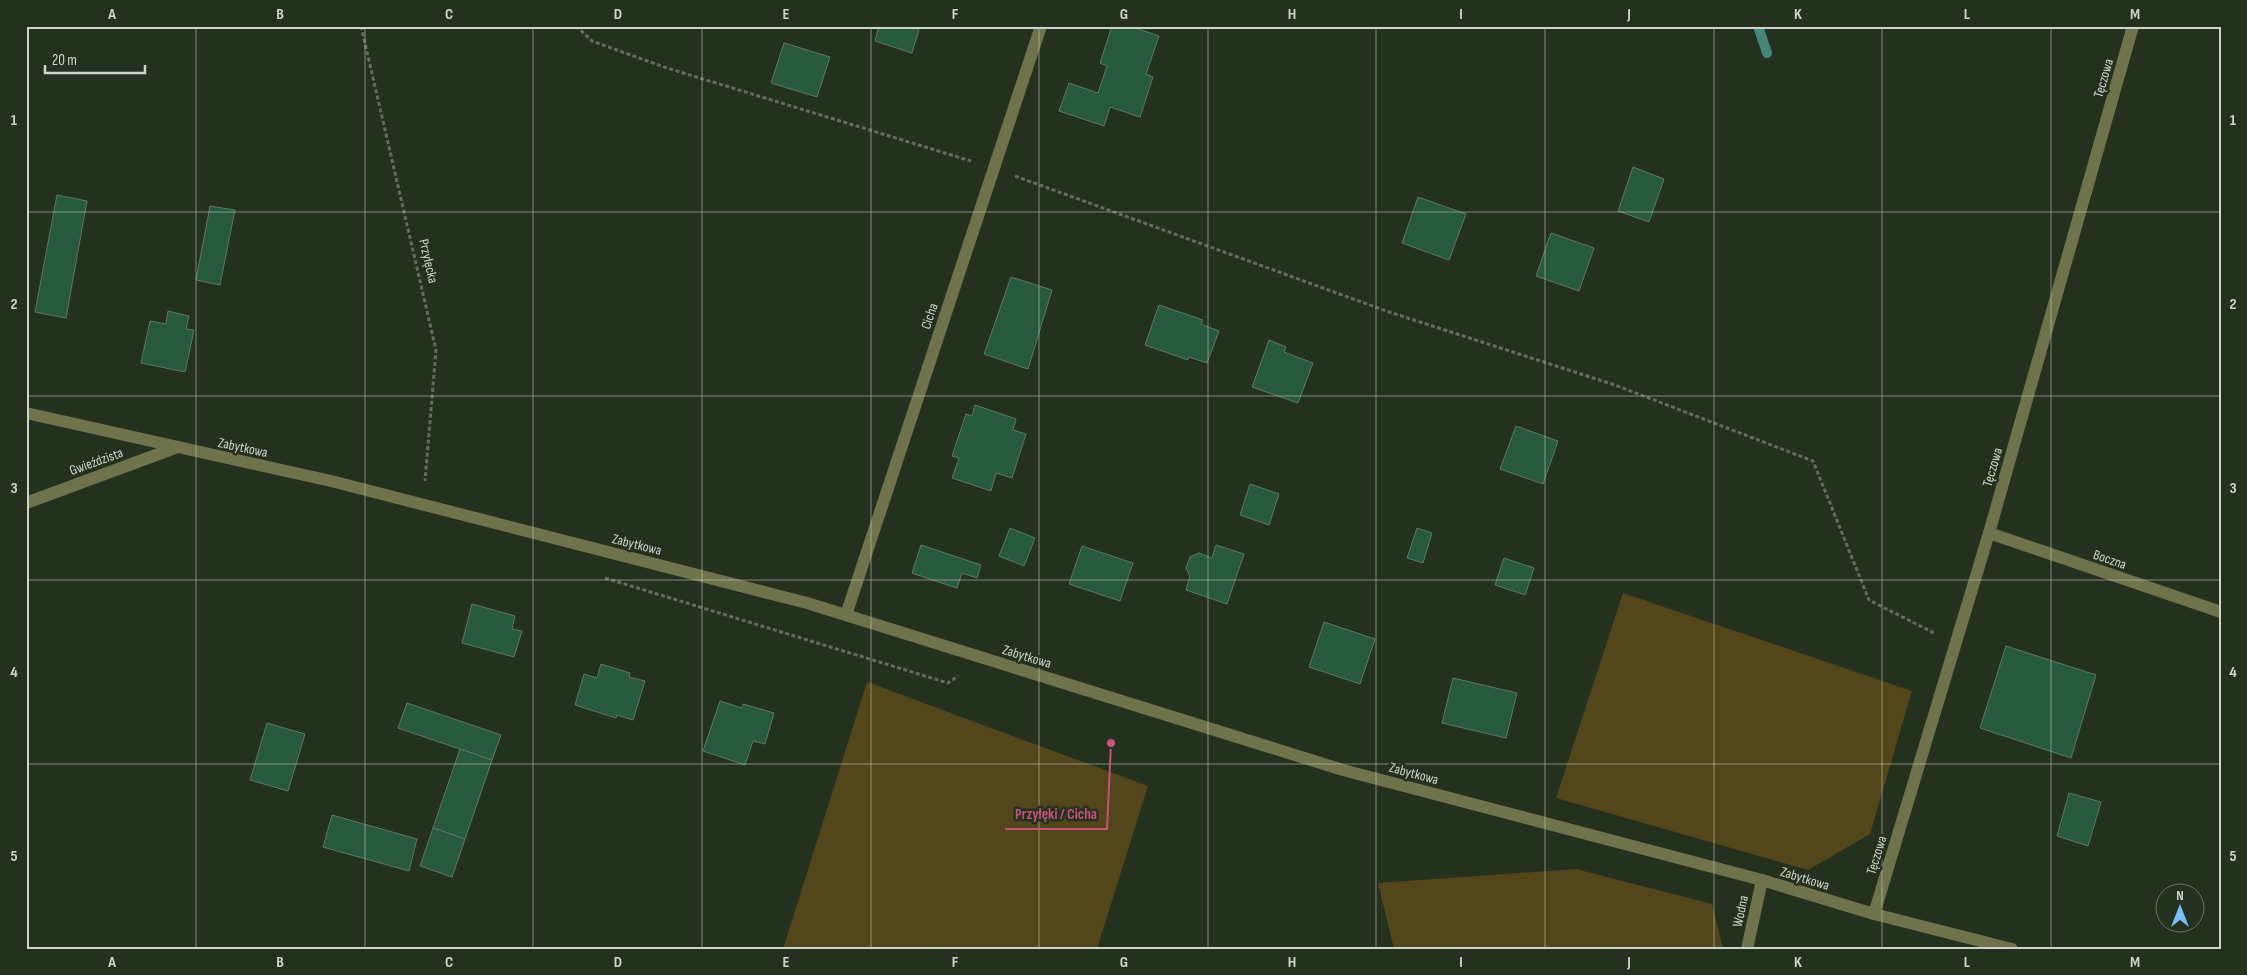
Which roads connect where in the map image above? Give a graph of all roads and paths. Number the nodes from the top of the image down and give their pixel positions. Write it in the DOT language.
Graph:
graph roads {
  1 [pos="361,26"];
  2 [pos="576,26"];
  3 [pos="1041,26"];
  4 [pos="2133,26"];
  5 [pos="994,168"];
  6 [pos="26,413"];
  7 [pos="175,448"];
  8 [pos="26,503"];
  9 [pos="423,504"];
  10 [pos="1989,533"];
  11 [pos="604,578"];
  12 [pos="2221,612"];
  13 [pos="846,615"];
  14 [pos="1956,644"];
  15 [pos="983,658"];
  16 [pos="1762,880"];
  17 [pos="1874,914"];
  18 [pos="1747,949"];
  19 [pos="2012,949"];
  1 -- 9 [label="path, Przyłęcka"];
  2 -- 5 [label="path"];
  3 -- 5 [label="street, Cicha"];
  4 -- 10 [label="street, Tęczowa"];
  5 -- 13 [label="street, Cicha"];
  5 -- 14 [label="path"];
  6 -- 7 [label="street, Zabytkowa"];
  7 -- 8 [label="street, Gwieździsta"];
  7 -- 9 [label="street, Zabytkowa"];
  9 -- 13 [label="street, Zabytkowa"];
  10 -- 12 [label="street, Boczna"];
  10 -- 14 [label="street, Tęczowa"];
  11 -- 15 [label="path"];
  13 -- 15 [label="street, Zabytkowa"];
  14 -- 17 [label="street, Tęczowa"];
  15 -- 16 [label="street, Zabytkowa"];
  16 -- 17 [label="street, Zabytkowa"];
  16 -- 18 [label="street, Wodna"];
  17 -- 19 [label="street, Zabytkowa"];
}
